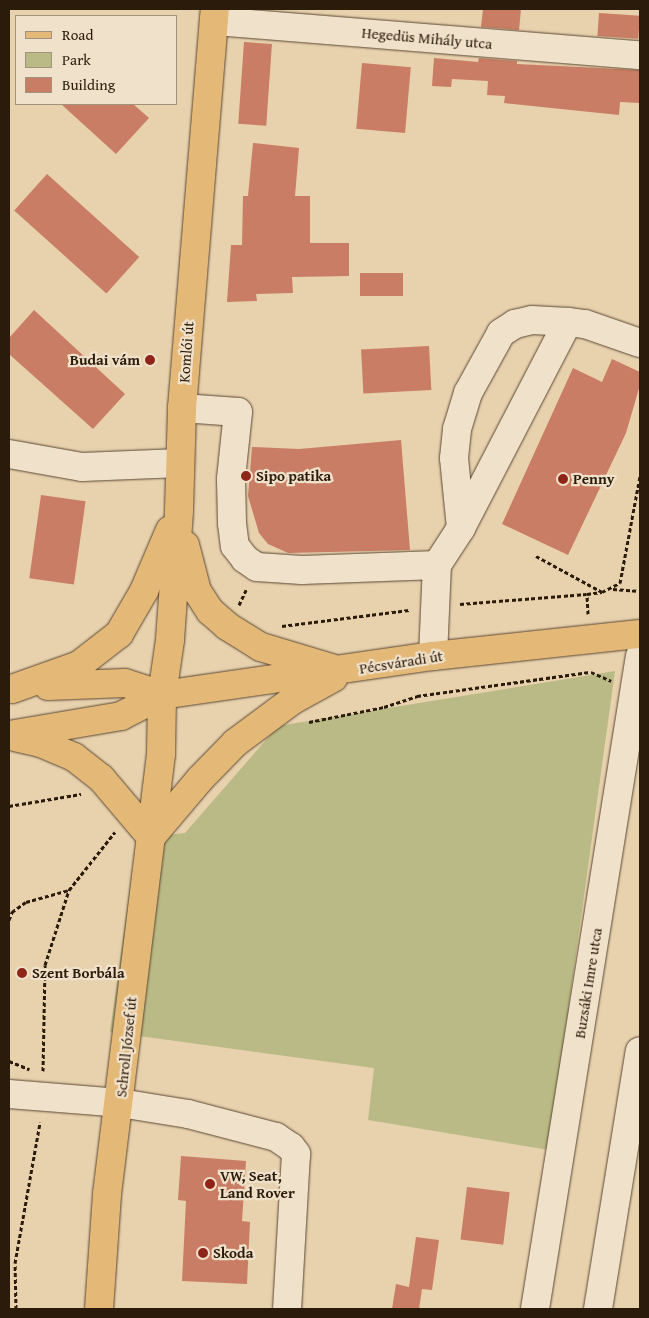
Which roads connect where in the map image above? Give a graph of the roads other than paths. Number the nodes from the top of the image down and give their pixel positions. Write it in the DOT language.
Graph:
graph roads {
  1 [pos="214,15"];
  2 [pos="640,55"];
  3 [pos="568,322"];
  4 [pos="640,343"];
  5 [pos="182,408"];
  6 [pos="9,454"];
  7 [pos="180,463"];
  8 [pos="178,510"];
  9 [pos="461,528"];
  10 [pos="437,565"];
  11 [pos="640,634"];
  12 [pos="433,656"];
  13 [pos="640,656"];
  14 [pos="344,671"];
  15 [pos="10,689"];
  16 [pos="162,695"];
  17 [pos="636,700"];
  18 [pos="9,735"];
  19 [pos="151,837"];
  20 [pos="640,1051"];
  21 [pos="9,1094"];
  22 [pos="120,1103"];
  23 [pos="99,1309"];
  24 [pos="287,1309"];
  25 [pos="535,1309"];
  26 [pos="598,1309"];
  1 -- 2 [label="street, Hegedüs Mihály utca"];
  1 -- 5 [label="main road, Komlói út"];
  3 -- 4 [label="street"];
  3 -- 9 [label="street"];
  3 -- 9 [label="street"];
  5 -- 7 [label="main road, Komlói út"];
  5 -- 10 [label="street"];
  6 -- 7 [label="street"];
  7 -- 8 [label="main road, Komlói út"];
  8 -- 14 [label="main road"];
  8 -- 15 [label="main road"];
  8 -- 16 [label="main road, Komlói út"];
  9 -- 10 [label="street"];
  10 -- 12 [label="street"];
  11 -- 12 [label="main road, Pécsváradi út"];
  12 -- 14 [label="main road, Pécsváradi út"];
  13 -- 17 [label="street, Buzsáki Imre utca"];
  14 -- 16 [label="main road, Pécsváradi út"];
  14 -- 19 [label="main road"];
  15 -- 16 [label="main road"];
  16 -- 18 [label="main road"];
  16 -- 19 [label="main road, Schroll József út"];
  17 -- 25 [label="street, Buzsáki Imre utca"];
  18 -- 19 [label="main road"];
  19 -- 22 [label="main road, Schroll József út"];
  20 -- 26 [label="street"];
  21 -- 22 [label="street"];
  22 -- 23 [label="main road, Schroll József út"];
  22 -- 24 [label="street"];
}
